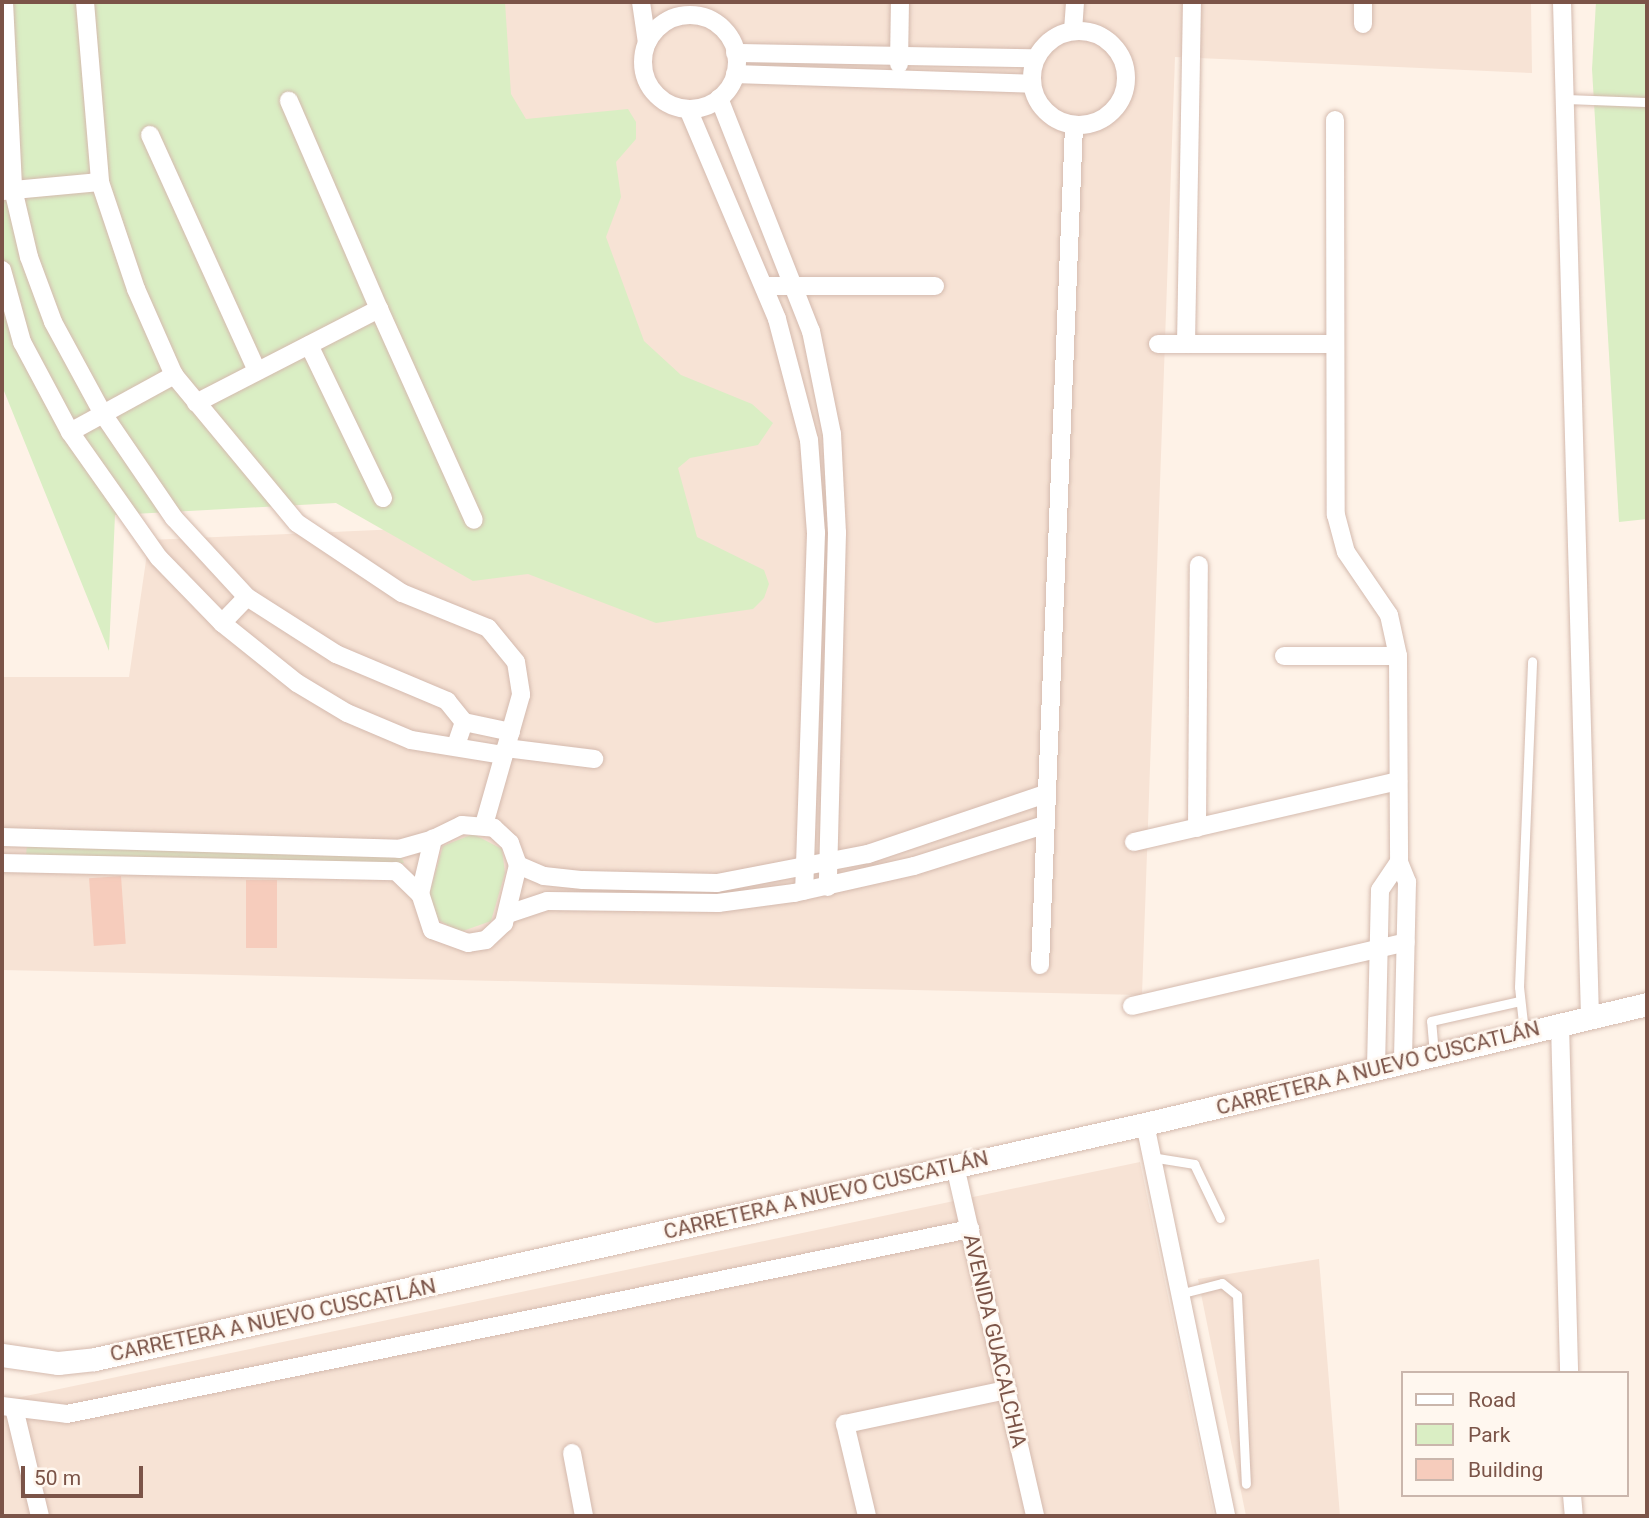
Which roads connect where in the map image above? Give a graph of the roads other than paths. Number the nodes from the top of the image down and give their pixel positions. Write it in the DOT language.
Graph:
graph roads {
  1 [pos="4,2"];
  2 [pos="85,2"];
  3 [pos="641,2"];
  4 [pos="900,2"];
  5 [pos="1075,2"];
  6 [pos="1192,2"];
  7 [pos="1363,2"];
  8 [pos="1562,2"];
  9 [pos="685,9"];
  10 [pos="1363,24"];
  11 [pos="1073,31"];
  12 [pos="647,43"];
  13 [pos="736,53"];
  14 [pos="900,54"];
  15 [pos="1035,58"];
  16 [pos="735,75"];
  17 [pos="899,78"];
  18 [pos="1031,84"];
  19 [pos="719,98"];
  20 [pos="1564,99"];
  21 [pos="289,101"];
  22 [pos="1647,102"];
  23 [pos="688,109"];
  24 [pos="1335,120"];
  25 [pos="1074,125"];
  26 [pos="150,135"];
  27 [pos="100,182"];
  28 [pos="8,190"];
  29 [pos="2,270"];
  30 [pos="764,286"];
  31 [pos="793,286"];
  32 [pos="935,286"];
  33 [pos="379,309"];
  34 [pos="1158,344"];
  35 [pos="1186,344"];
  36 [pos="1334,344"];
  37 [pos="309,345"];
  38 [pos="257,371"];
  39 [pos="174,375"];
  40 [pos="195,403"];
  41 [pos="103,414"];
  42 [pos="69,432"];
  43 [pos="383,498"];
  44 [pos="474,520"];
  45 [pos="1199,565"];
  46 [pos="247,597"];
  47 [pos="222,623"];
  48 [pos="1284,656"];
  49 [pos="1398,656"];
  50 [pos="1532,661"];
  51 [pos="464,722"];
  52 [pos="457,742"];
  53 [pos="507,745"];
  54 [pos="594,759"];
  55 [pos="1398,781"];
  56 [pos="1042,795"];
  57 [pos="484,825"];
  58 [pos="1041,826"];
  59 [pos="1197,828"];
  60 [pos="2,837"];
  61 [pos="21,838"];
  62 [pos="433,839"];
  63 [pos="1134,842"];
  64 [pos="1399,862"];
  65 [pos="11,863"];
  66 [pos="826,863"];
  67 [pos="518,865"];
  68 [pos="801,868"];
  69 [pos="828,887"];
  70 [pos="804,891"];
  71 [pos="420,894"];
  72 [pos="508,914"];
  73 [pos="1406,942"];
  74 [pos="1379,948"];
  75 [pos="1040,965"];
  76 [pos="1520,1001"];
  77 [pos="1647,1004"];
  78 [pos="1132,1006"];
  79 [pos="1590,1017"];
  80 [pos="1560,1024"];
  81 [pos="1524,1032"];
  82 [pos="1434,1054"];
  83 [pos="1404,1060"];
  84 [pos="1377,1067"];
  85 [pos="1145,1124"];
  86 [pos="1151,1157"];
  87 [pos="955,1166"];
  88 [pos="1220,1218"];
  89 [pos="970,1229"];
  90 [pos="1179,1294"];
  91 [pos="2,1355"];
  92 [pos="1569,1371"];
  93 [pos="1007,1390"];
  94 [pos="8,1407"];
  95 [pos="572,1453"];
  96 [pos="1246,1484"];
  97 [pos="1572,1497"];
  98 [pos="40,1516"];
  99 [pos="584,1516"];
  100 [pos="867,1516"];
  101 [pos="1035,1516"];
  102 [pos="1226,1516"];
  103 [pos="1574,1516"];
  1 -- 28 [label="street"];
  2 -- 27 [label="street"];
  3 -- 12 [label="street"];
  4 -- 14 [label="street"];
  5 -- 11 [label="street"];
  6 -- 35 [label="street"];
  7 -- 10 [label="street"];
  8 -- 20 [label="street"];
  9 -- 12 [label="street"];
  9 -- 13 [label="street"];
  11 -- 15 [label="street"];
  11 -- 25 [label="street"];
  12 -- 23 [label="street"];
  13 -- 14 [label="street"];
  13 -- 16 [label="street"];
  14 -- 15 [label="street"];
  14 -- 17 [label="street"];
  15 -- 18 [label="street"];
  16 -- 17 [label="street"];
  16 -- 19 [label="street"];
  17 -- 18 [label="street"];
  18 -- 25 [label="street"];
  19 -- 23 [label="street"];
  19 -- 31 [label="street"];
  20 -- 22 [label="lane"];
  20 -- 79 [label="street"];
  21 -- 33 [label="street"];
  23 -- 30 [label="street"];
  24 -- 36 [label="street"];
  25 -- 56 [label="street"];
  26 -- 38 [label="street"];
  27 -- 28 [label="street"];
  27 -- 39 [label="street"];
  28 -- 41 [label="street"];
  29 -- 42 [label="street"];
  30 -- 31 [label="street"];
  30 -- 68 [label="street"];
  31 -- 32 [label="street"];
  31 -- 66 [label="street"];
  33 -- 37 [label="street"];
  33 -- 44 [label="street"];
  34 -- 35 [label="street"];
  35 -- 36 [label="street"];
  36 -- 49 [label="street"];
  37 -- 38 [label="street"];
  37 -- 43 [label="street"];
  38 -- 40 [label="street"];
  39 -- 40 [label="street"];
  39 -- 41 [label="street"];
  40 -- 53 [label="street"];
  41 -- 42 [label="street"];
  41 -- 46 [label="street"];
  42 -- 47 [label="street"];
  45 -- 59 [label="street"];
  46 -- 47 [label="street"];
  46 -- 51 [label="street"];
  47 -- 52 [label="street"];
  48 -- 49 [label="street"];
  49 -- 55 [label="street"];
  50 -- 76 [label="lane"];
  51 -- 52 [label="street"];
  51 -- 53 [label="street"];
  52 -- 53 [label="street"];
  53 -- 54 [label="street"];
  53 -- 57 [label="street"];
  55 -- 59 [label="street"];
  55 -- 64 [label="street"];
  56 -- 58 [label="street"];
  56 -- 66 [label="street"];
  57 -- 62 [label="street"];
  57 -- 67 [label="street"];
  58 -- 69 [label="street"];
  58 -- 75 [label="street"];
  59 -- 63 [label="street"];
  60 -- 61 [label="street"];
  61 -- 62 [label="street"];
  61 -- 65 [label="street"];
  62 -- 71 [label="street"];
  64 -- 73 [label="street"];
  64 -- 74 [label="street"];
  65 -- 71 [label="street"];
  66 -- 68 [label="street"];
  66 -- 69 [label="street"];
  67 -- 68 [label="street"];
  67 -- 72 [label="street"];
  68 -- 70 [label="street"];
  69 -- 70 [label="street"];
  70 -- 72 [label="street"];
  71 -- 72 [label="street"];
  73 -- 74 [label="street"];
  73 -- 83 [label="street"];
  74 -- 78 [label="street"];
  74 -- 84 [label="street"];
  76 -- 81 [label="lane"];
  76 -- 82 [label="lane"];
  77 -- 79 [label="street, CARRETERA A NUEVO CUSCATLÁN"];
  79 -- 80 [label="street, CARRETERA A NUEVO CUSCATLÁN"];
  80 -- 81 [label="street, CARRETERA A NUEVO CUSCATLÁN"];
  80 -- 92 [label="street"];
  81 -- 82 [label="street, CARRETERA A NUEVO CUSCATLÁN"];
  82 -- 83 [label="street, CARRETERA A NUEVO CUSCATLÁN"];
  83 -- 84 [label="street, CARRETERA A NUEVO CUSCATLÁN"];
  84 -- 85 [label="street, CARRETERA A NUEVO CUSCATLÁN"];
  85 -- 86 [label="street"];
  85 -- 87 [label="street, CARRETERA A NUEVO CUSCATLÁN"];
  86 -- 88 [label="lane"];
  86 -- 90 [label="street"];
  87 -- 89 [label="street, AVENIDA GUACALCHIA"];
  87 -- 91 [label="street, CARRETERA A NUEVO CUSCATLÁN"];
  89 -- 93 [label="street, AVENIDA GUACALCHIA"];
  89 -- 94 [label="street"];
  90 -- 96 [label="lane"];
  90 -- 102 [label="street"];
  93 -- 100 [label="street"];
  93 -- 101 [label="street, AVENIDA GUACALCHIA"];
  94 -- 98 [label="street"];
  95 -- 99 [label="street"];
  97 -- 103 [label="street"];
}
